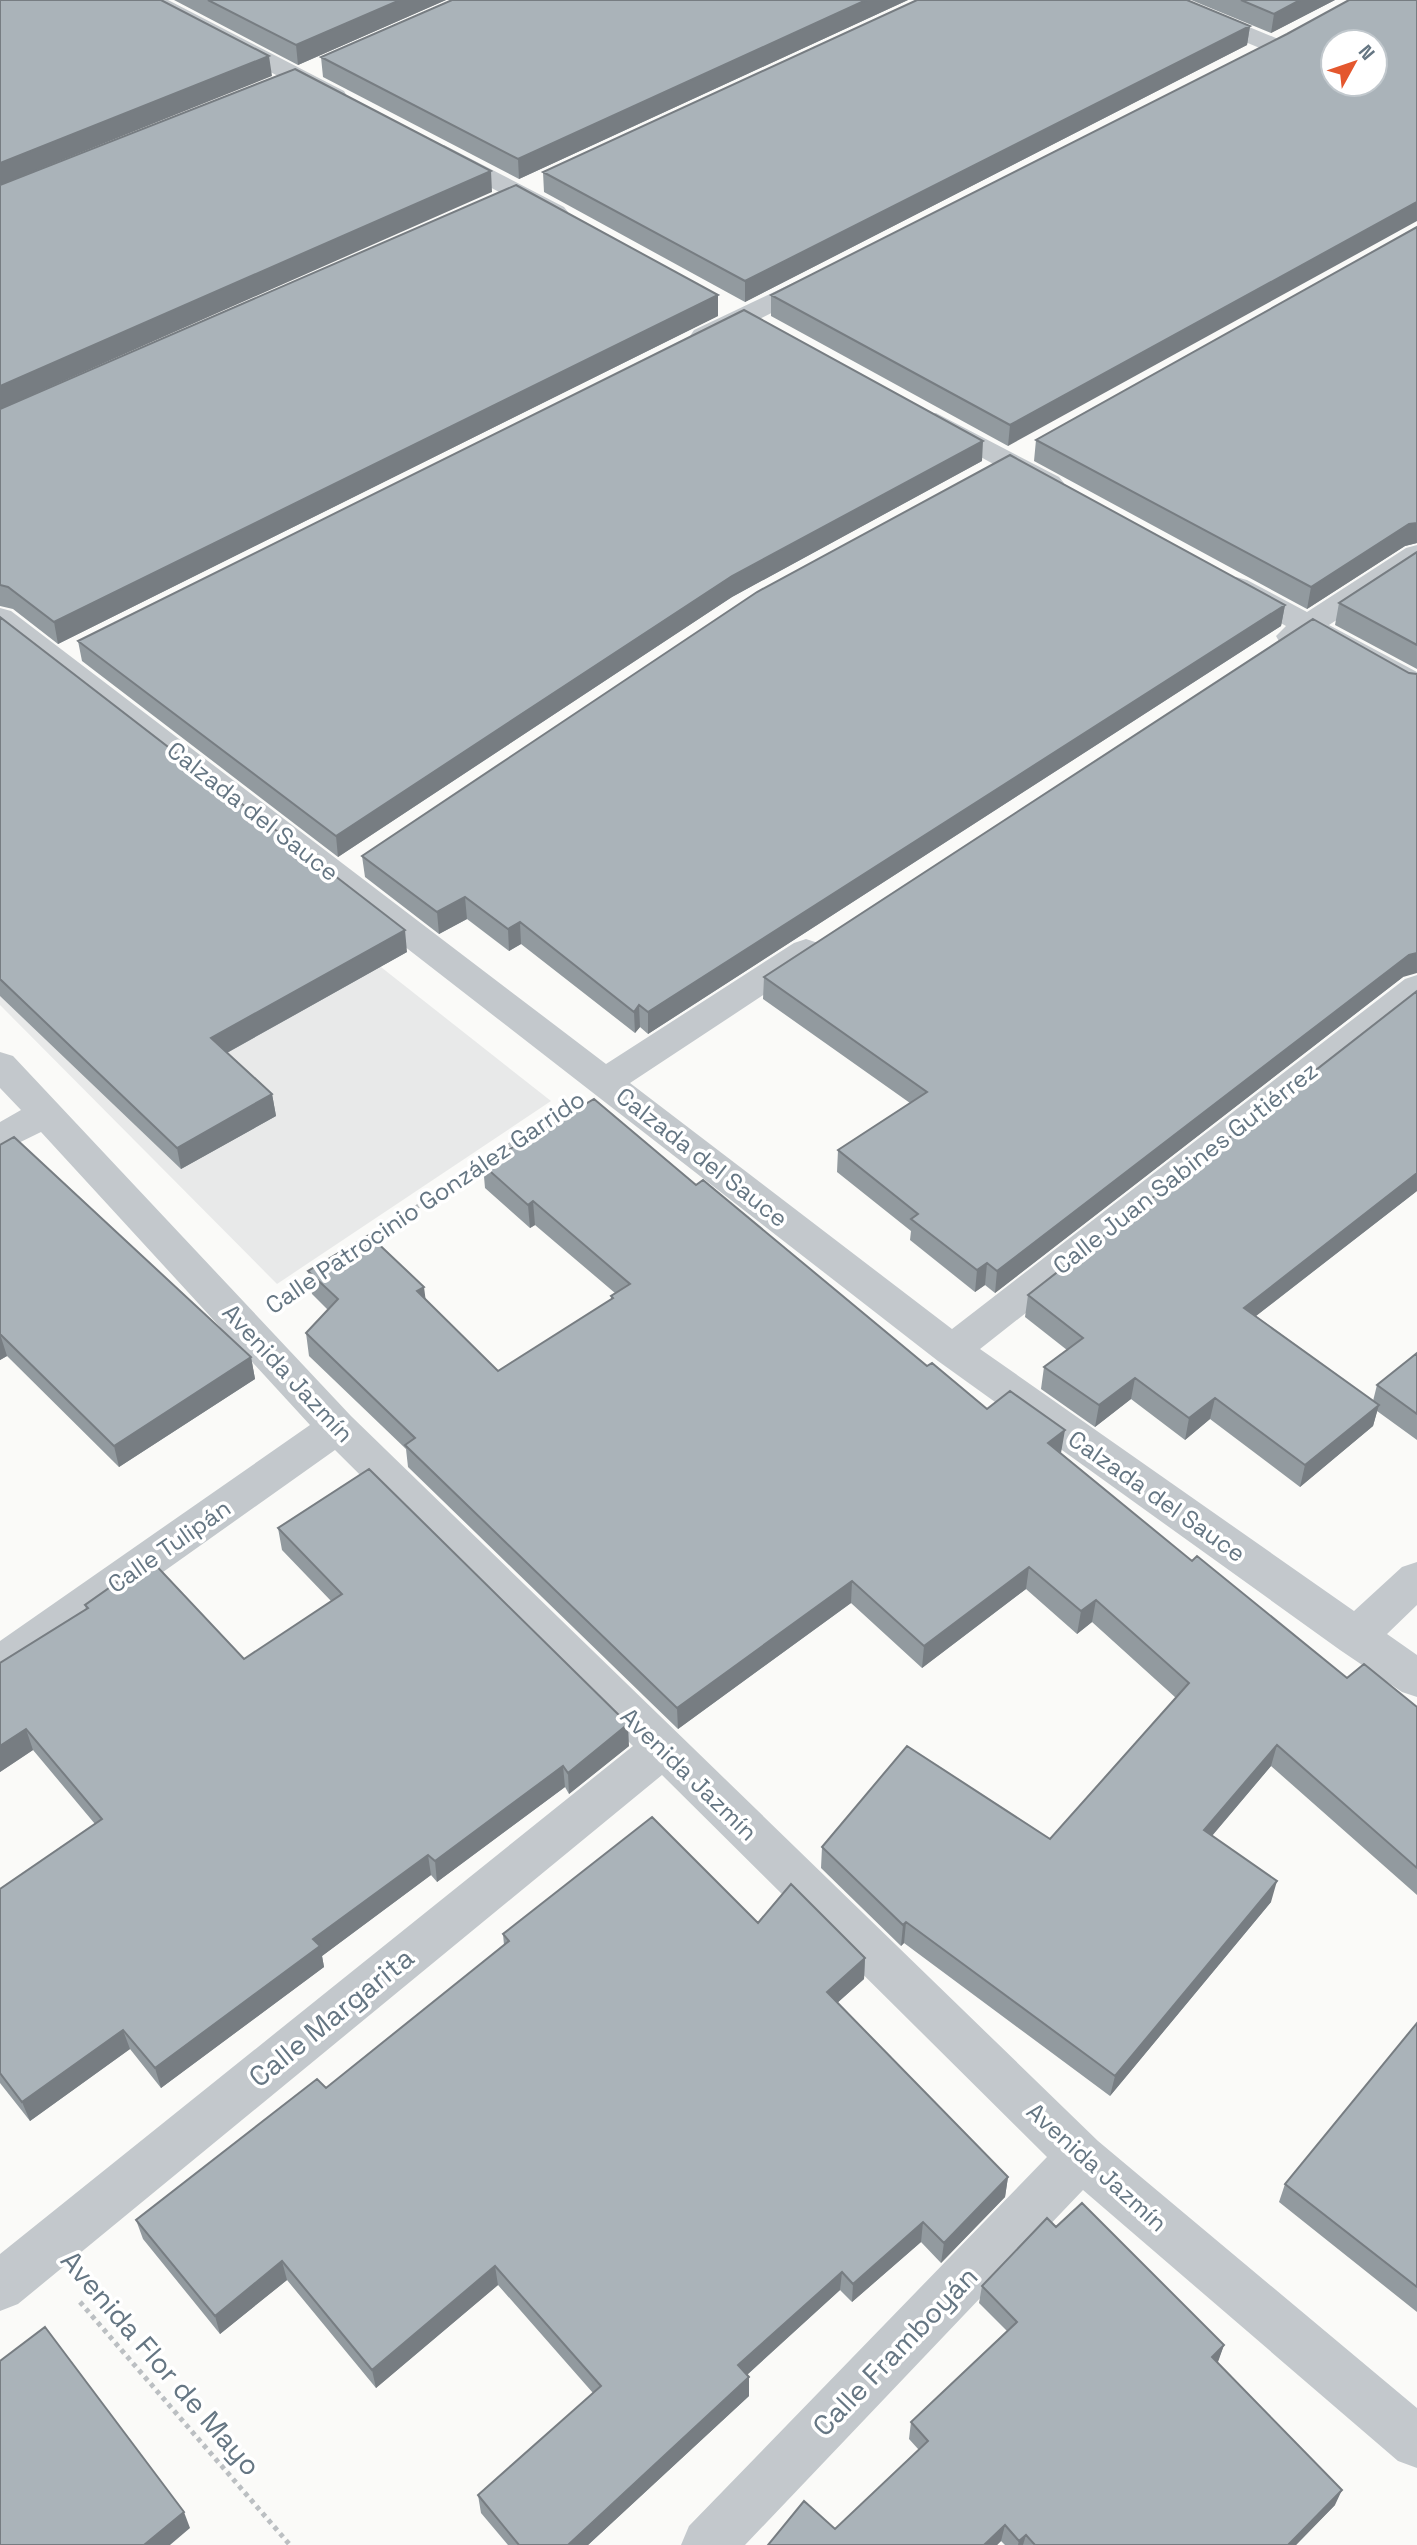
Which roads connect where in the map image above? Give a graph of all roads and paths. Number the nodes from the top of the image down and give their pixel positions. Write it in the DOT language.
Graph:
graph roads {
  1 [pos="150,0"];
  2 [pos="1164,0"];
  3 [pos="1299,33"];
  4 [pos="1275,46"];
  5 [pos="1250,58"];
  6 [pos="323,66"];
  7 [pos="298,77"];
  8 [pos="272,88"];
  9 [pos="359,109"];
  10 [pos="420,141"];
  11 [pos="578,225"];
  12 [pos="843,266"];
  13 [pos="682,347"];
  14 [pos="912,408"];
  15 [pos="1068,494"];
  16 [pos="1417,554"];
  17 [pos="1212,573"];
  18 [pos="0,617"];
  19 [pos="1307,625"];
  20 [pos="1261,656"];
  21 [pos="1417,685"];
  22 [pos="828,937"];
  23 [pos="1417,986"];
  24 [pos="0,1065"];
  25 [pos="605,1082"];
  26 [pos="45,1113"];
  27 [pos="0,1139"];
  28 [pos="367,1240"];
  29 [pos="322,1270"];
  30 [pos="242,1323"];
  31 [pos="952,1350"];
  32 [pos="337,1427"];
  33 [pos="1417,1579"];
  34 [pos="1355,1637"];
  35 [pos="0,1664"];
  36 [pos="1417,1679"];
  37 [pos="663,1748"];
  38 [pos="1081,2157"];
  39 [pos="39,2254"];
  40 [pos="0,2286"];
  41 [pos="1417,2442"];
  42 [pos="290,2545"];
  43 [pos="708,2545"];
  1 -- 7 [label="street"];
  2 -- 4 [label="street"];
  3 -- 4 [label="street"];
  4 -- 5 [label="street"];
  6 -- 7 [label="street"];
  7 -- 8 [label="street"];
  7 -- 9 [label="street"];
  10 -- 11 [label="street"];
  12 -- 13 [label="street"];
  14 -- 15 [label="street"];
  16 -- 19 [label="street"];
  17 -- 19 [label="street"];
  18 -- 25 [label="street, Calzada del Sauce"];
  19 -- 20 [label="street"];
  19 -- 21 [label="street"];
  22 -- 25 [label="street, Calle Patrocinio González Garrido"];
  23 -- 31 [label="street, Calle Juan Sabines Gutiérrez"];
  24 -- 26 [label="street, Avenida Jazmín"];
  25 -- 28 [label="path, Calle Patrocinio González Garrido"];
  25 -- 31 [label="street, Calzada del Sauce"];
  26 -- 27 [label="street"];
  26 -- 30 [label="street, Avenida Jazmín"];
  29 -- 30 [label="path, Calle Patrocinio González Garrido"];
  30 -- 32 [label="street, Avenida Jazmín"];
  31 -- 34 [label="street, Calzada del Sauce"];
  32 -- 35 [label="street, Calle Tulipán"];
  32 -- 37 [label="street, Avenida Jazmín"];
  33 -- 34 [label="street"];
  34 -- 36 [label="street, Calzada del Sauce"];
  37 -- 38 [label="street, Avenida Jazmín"];
  37 -- 39 [label="street, Calle Margarita"];
  38 -- 41 [label="street, Avenida Jazmín"];
  38 -- 43 [label="street, Calle Framboyán"];
  39 -- 40 [label="street, Calle Margarita"];
  39 -- 42 [label="path, Avenida Flor de Mayo"];
}
